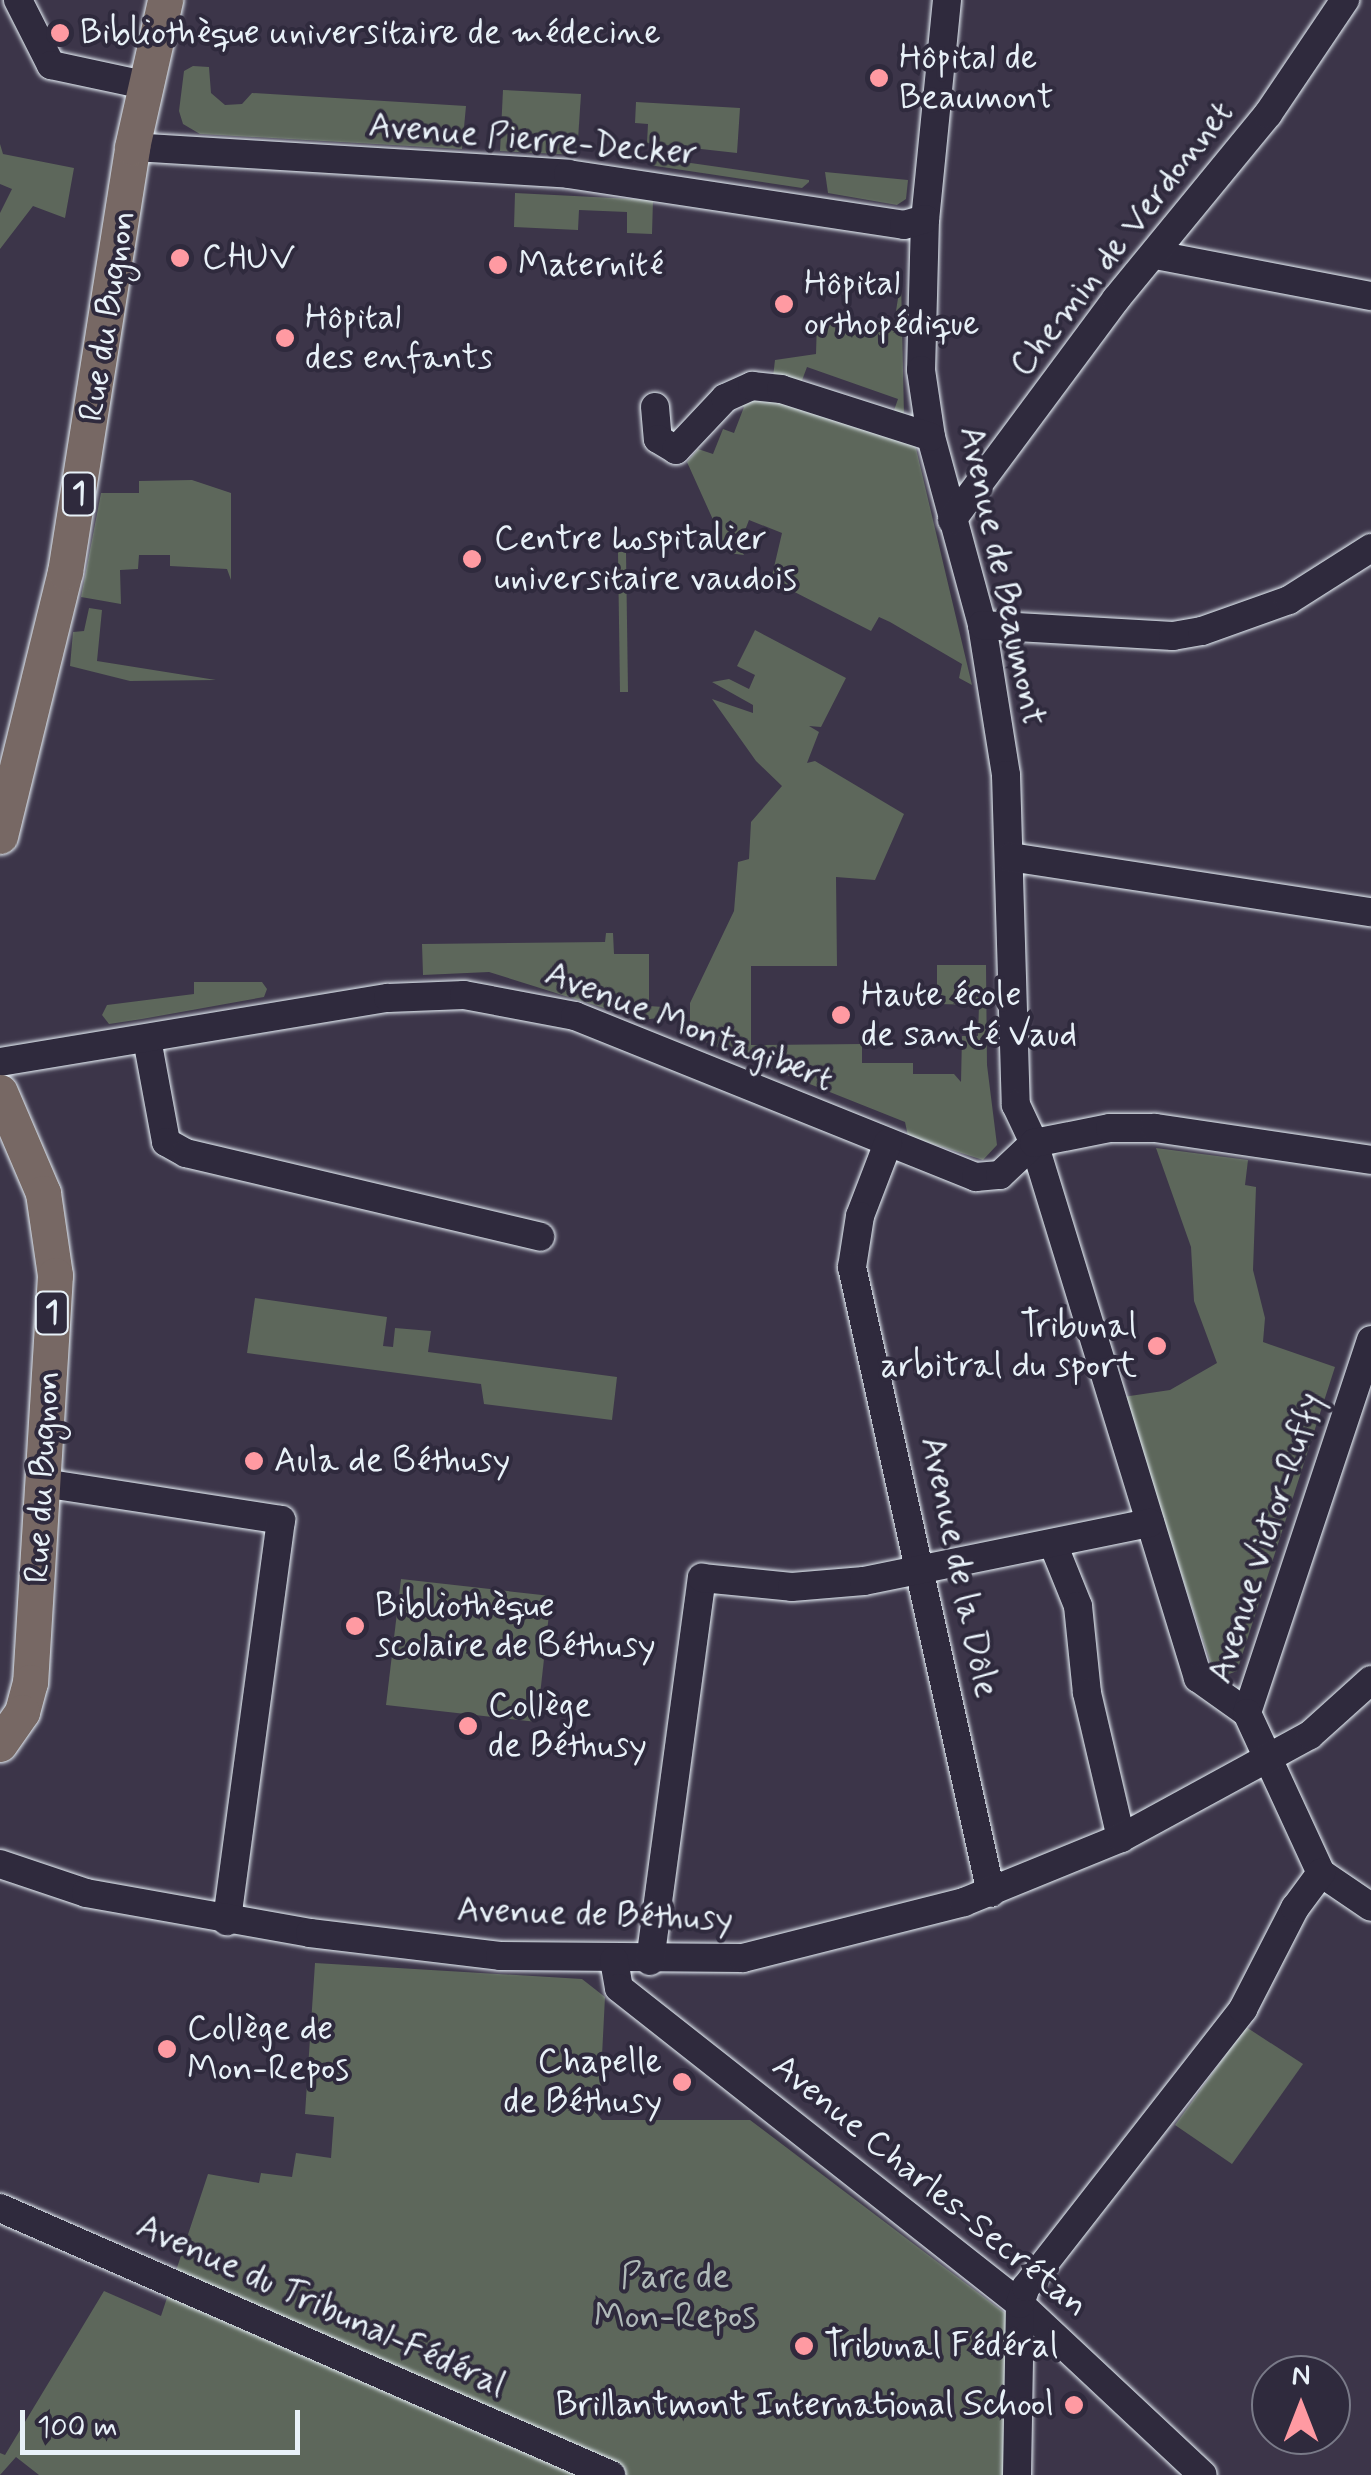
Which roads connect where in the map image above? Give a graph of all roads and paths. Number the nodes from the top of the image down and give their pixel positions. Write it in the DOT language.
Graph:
graph roads {
  1 [pos="18,0"];
  2 [pos="165,0"];
  3 [pos="946,0"];
  4 [pos="1346,0"];
  5 [pos="144,85"];
  6 [pos="132,146"];
  7 [pos="925,219"];
  8 [pos="1156,255"];
  9 [pos="1371,296"];
  10 [pos="655,407"];
  11 [pos="931,436"];
  12 [pos="952,520"];
  13 [pos="1371,548"];
  14 [pos="982,625"];
  15 [pos="0,836"];
  16 [pos="1010,857"];
  17 [pos="1371,912"];
  18 [pos="146,1039"];
  19 [pos="0,1062"];
  20 [pos="0,1092"];
  21 [pos="888,1144"];
  22 [pos="1034,1144"];
  23 [pos="1371,1160"];
  24 [pos="540,1236"];
  25 [pos="1371,1340"];
  26 [pos="43,1484"];
  27 [pos="1150,1524"];
  28 [pos="1053,1544"];
  29 [pos="921,1571"];
  30 [pos="1371,1680"];
  31 [pos="1247,1713"];
  32 [pos="1358,1713"];
  33 [pos="0,1744"];
  34 [pos="1264,1759"];
  35 [pos="1121,1838"];
  36 [pos="0,1864"];
  37 [pos="1321,1873"];
  38 [pos="990,1893"];
  39 [pos="1371,1907"];
  40 [pos="227,1921"];
  41 [pos="614,1960"];
  42 [pos="650,1962"];
  43 [pos="0,2208"];
  44 [pos="1020,2304"];
  45 [pos="611,2475"];
  46 [pos="1017,2475"];
  47 [pos="1203,2475"];
  1 -- 5 [label="street"];
  2 -- 5 [label="main road, 1"];
  3 -- 7 [label="street, Avenue de Beaumont"];
  4 -- 8 [label="street, Chemin de Verdonnet"];
  5 -- 6 [label="main road, 1"];
  6 -- 7 [label="street, Avenue Pierre-Decker"];
  6 -- 15 [label="main road, Rue du Bugnon / 1"];
  7 -- 11 [label="street, Avenue de Beaumont"];
  8 -- 9 [label="street"];
  8 -- 12 [label="street, Chemin de Verdonnet"];
  10 -- 11 [label="street"];
  11 -- 12 [label="street, Avenue de Beaumont"];
  12 -- 14 [label="street, Avenue de Beaumont"];
  13 -- 14 [label="street"];
  14 -- 16 [label="street, Avenue de Beaumont"];
  16 -- 17 [label="street"];
  16 -- 22 [label="street, Avenue de Beaumont"];
  18 -- 19 [label="street, Avenue Montagibert"];
  18 -- 21 [label="street, Avenue Montagibert"];
  18 -- 24 [label="street"];
  20 -- 26 [label="main road, Rue du Bugnon / 1"];
  21 -- 22 [label="street, Avenue Montagibert"];
  21 -- 29 [label="street, Avenue de la Dôle"];
  22 -- 23 [label="street"];
  22 -- 27 [label="street, Avenue de Beaumont"];
  25 -- 31 [label="street, Avenue Victor-Ruffy"];
  26 -- 33 [label="main road, Rue du Bugnon / 1"];
  26 -- 40 [label="street"];
  27 -- 28 [label="street"];
  27 -- 31 [label="street, Avenue de Beaumont"];
  28 -- 29 [label="street"];
  28 -- 35 [label="street"];
  29 -- 38 [label="street, Avenue de la Dôle"];
  29 -- 42 [label="street"];
  30 -- 32 [label="street, Avenue de Béthusy"];
  31 -- 34 [label="street, Avenue Victor-Ruffy"];
  32 -- 34 [label="street, Avenue de Béthusy"];
  34 -- 35 [label="street, Avenue de Béthusy"];
  34 -- 37 [label="street, Avenue Victor-Ruffy"];
  35 -- 38 [label="street, Avenue de Béthusy"];
  36 -- 40 [label="street, Avenue de Béthusy"];
  37 -- 39 [label="street"];
  37 -- 44 [label="street"];
  38 -- 42 [label="street, Avenue de Béthusy"];
  40 -- 41 [label="street, Avenue de Béthusy"];
  41 -- 42 [label="street, Avenue de Béthusy"];
  41 -- 44 [label="street, Avenue Charles-Secrétan"];
  43 -- 45 [label="street, Avenue du Tribunal-Fédéral"];
  44 -- 46 [label="street"];
  44 -- 47 [label="street, Avenue Charles-Secrétan"];
}
